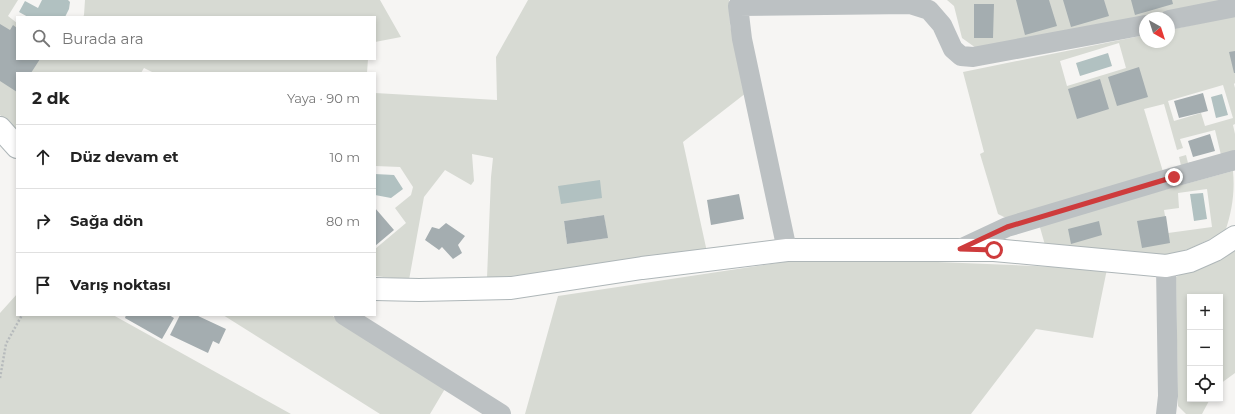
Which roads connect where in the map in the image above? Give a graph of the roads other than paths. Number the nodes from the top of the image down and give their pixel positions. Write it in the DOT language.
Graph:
graph roads {
  1 [pos="1235,8"];
  2 [pos="1175,19"];
  3 [pos="1139,26"];
  4 [pos="0,128"];
  5 [pos="16,146"];
  6 [pos="1235,160"];
  7 [pos="1235,237"];
  8 [pos="960,249"];
  9 [pos="788,250"];
  10 [pos="1166,266"];
  11 [pos="376,289"];
  12 [pos="346,316"];
  13 [pos="501,414"];
  14 [pos="1166,414"];
  1 -- 2 [label="street"];
  3 -- 9 [label="street"];
  4 -- 5 [label="street"];
  6 -- 8 [label="street"];
  7 -- 10 [label="street"];
  8 -- 9 [label="street"];
  8 -- 10 [label="street"];
  9 -- 11 [label="street"];
  10 -- 14 [label="street"];
  12 -- 13 [label="street"];
}
